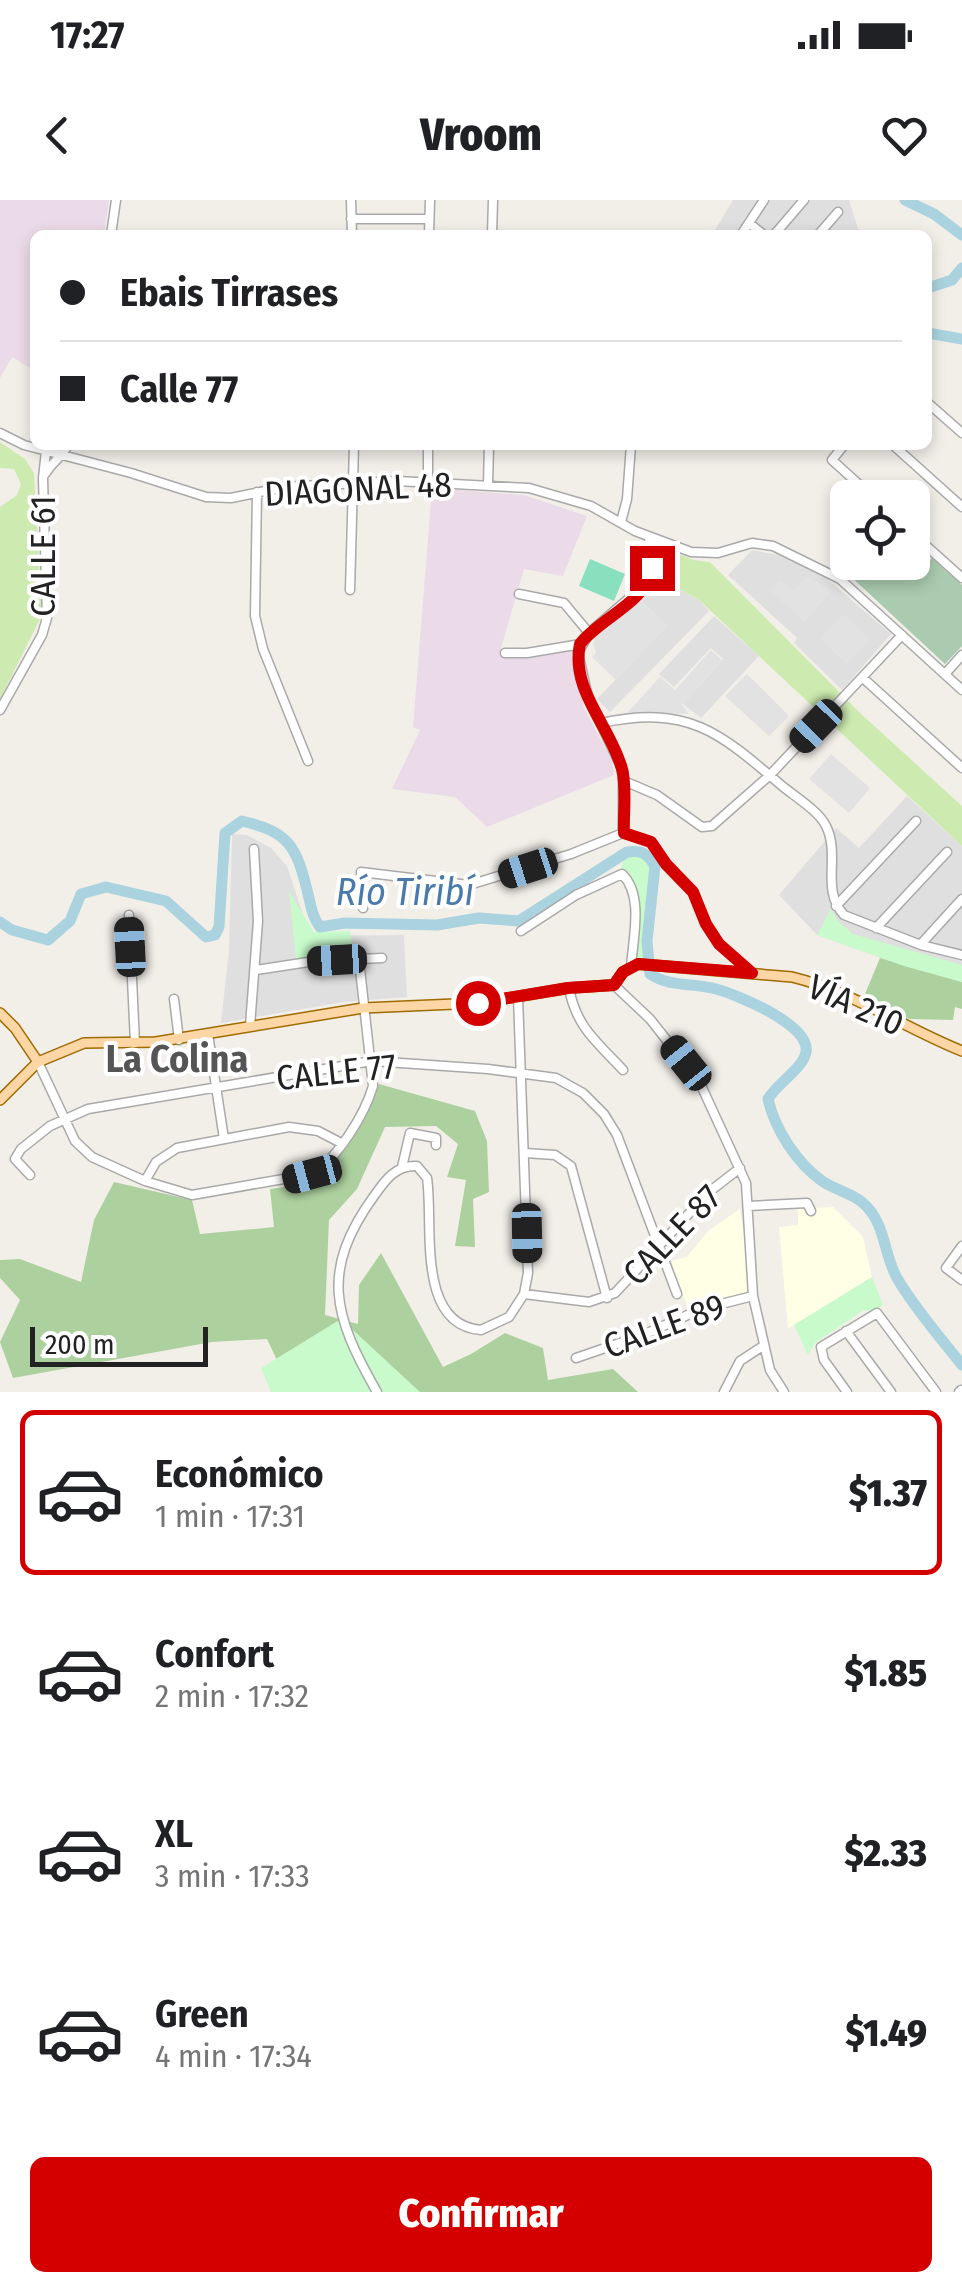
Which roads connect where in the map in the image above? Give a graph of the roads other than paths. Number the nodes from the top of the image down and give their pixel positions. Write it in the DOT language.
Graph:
graph roads {
  1 [pos="116,200"];
  2 [pos="351,200"];
  3 [pos="430,200"];
  4 [pos="492,200"];
  5 [pos="764,200"];
  6 [pos="804,200"];
  7 [pos="838,212"];
  8 [pos="351,218"];
  9 [pos="429,219"];
  10 [pos="749,222"];
  11 [pos="112,230"];
  12 [pos="352,230"];
  13 [pos="429,230"];
  14 [pos="492,230"];
  15 [pos="744,230"];
  16 [pos="758,230"];
  17 [pos="778,230"];
  18 [pos="822,230"];
  19 [pos="932,406"];
  20 [pos="960,427"];
  21 [pos="0,433"];
  22 [pos="24,445"];
  23 [pos="30,447"];
  24 [pos="42,450"];
  25 [pos="65,450"];
  26 [pos="354,450"];
  27 [pos="428,450"];
  28 [pos="489,450"];
  29 [pos="631,450"];
  30 [pos="840,450"];
  31 [pos="899,450"];
  32 [pos="46,451"];
  33 [pos="62,456"];
  34 [pos="44,478"];
  35 [pos="428,480"];
  36 [pos="854,480"];
  37 [pos="356,482"];
  38 [pos="488,484"];
  39 [pos="256,492"];
  40 [pos="962,507"];
  41 [pos="620,522"];
  42 [pos="635,531"];
  43 [pos="649,536"];
  44 [pos="664,543"];
  45 [pos="930,549"];
  46 [pos="651,554"];
  47 [pos="962,578"];
  48 [pos="350,590"];
  49 [pos="520,594"];
  50 [pos="589,633"];
  51 [pos="902,635"];
  52 [pos="580,644"];
  53 [pos="504,653"];
  54 [pos="962,655"];
  55 [pos="945,674"];
  56 [pos="863,678"];
  57 [pos="962,690"];
  58 [pos="0,710"];
  59 [pos="601,723"];
  60 [pos="308,761"];
  61 [pos="962,768"];
  62 [pos="770,776"];
  63 [pos="624,781"];
  64 [pos="916,821"];
  65 [pos="624,833"];
  66 [pos="254,849"];
  67 [pos="946,852"];
  68 [pos="962,900"];
  69 [pos="836,906"];
  70 [pos="362,908"];
  71 [pos="129,916"];
  72 [pos="876,928"];
  73 [pos="521,931"];
  74 [pos="921,944"];
  75 [pos="962,955"];
  76 [pos="382,958"];
  77 [pos="359,960"];
  78 [pos="635,965"];
  79 [pos="256,970"];
  80 [pos="752,973"];
  81 [pos="614,985"];
  82 [pos="568,988"];
  83 [pos="518,997"];
  84 [pos="174,999"];
  85 [pos="363,1008"];
  86 [pos="0,1014"];
  87 [pos="250,1026"];
  88 [pos="208,1034"];
  89 [pos="179,1040"];
  90 [pos="135,1042"];
  91 [pos="962,1051"];
  92 [pos="38,1062"];
  93 [pos="372,1062"];
  94 [pos="623,1070"];
  95 [pos="520,1074"];
  96 [pos="215,1088"];
  97 [pos="0,1100"];
  98 [pos="62,1119"];
  99 [pos="224,1139"];
  100 [pos="341,1143"];
  101 [pos="436,1145"];
  102 [pos="525,1153"];
  103 [pos="402,1167"];
  104 [pos="740,1168"];
  105 [pos="30,1175"];
  106 [pos="145,1181"];
  107 [pos="748,1206"];
  108 [pos="811,1211"];
  109 [pos="962,1246"];
  110 [pos="659,1247"];
  111 [pos="962,1280"];
  112 [pos="524,1294"];
  113 [pos="677,1294"];
  114 [pos="752,1296"];
  115 [pos="606,1298"];
  116 [pos="846,1330"];
  117 [pos="762,1346"];
  118 [pos="576,1358"];
  119 [pos="377,1392"];
  120 [pos="724,1392"];
  121 [pos="784,1392"];
  122 [pos="847,1392"];
  123 [pos="891,1392"];
  124 [pos="936,1392"];
  1 -- 11 [label="street"];
  2 -- 8 [label="street"];
  3 -- 9 [label="street"];
  4 -- 14 [label="street"];
  5 -- 10 [label="street"];
  6 -- 17 [label="street"];
  7 -- 18 [label="street"];
  8 -- 9 [label="street"];
  8 -- 12 [label="street"];
  9 -- 13 [label="street"];
  10 -- 15 [label="street"];
  10 -- 16 [label="street"];
  19 -- 20 [label="street"];
  21 -- 22 [label="street, DIAGONAL 48"];
  22 -- 23 [label="street, DIAGONAL 48"];
  22 -- 34 [label="street"];
  24 -- 32 [label="street, DIAGONAL 48"];
  25 -- 33 [label="street"];
  26 -- 37 [label="street"];
  27 -- 35 [label="street"];
  28 -- 38 [label="street"];
  29 -- 41 [label="street"];
  30 -- 36 [label="street"];
  31 -- 40 [label="street"];
  32 -- 33 [label="street, DIAGONAL 48"];
  32 -- 34 [label="street, CALLE 61"];
  33 -- 34 [label="street"];
  33 -- 39 [label="street, DIAGONAL 48"];
  34 -- 58 [label="street, CALLE 61"];
  35 -- 37 [label="street, DIAGONAL 48"];
  35 -- 38 [label="street, DIAGONAL 48"];
  37 -- 39 [label="street, DIAGONAL 48"];
  37 -- 48 [label="street"];
  38 -- 41 [label="street, DIAGONAL 48"];
  39 -- 60 [label="street"];
  41 -- 42 [label="street, DIAGONAL 48"];
  42 -- 43 [label="street, DIAGONAL 48"];
  42 -- 46 [label="street"];
  43 -- 44 [label="street, DIAGONAL 48"];
  43 -- 46 [label="street"];
  44 -- 46 [label="street"];
  44 -- 51 [label="street, DIAGONAL 48"];
  45 -- 47 [label="street"];
  46 -- 50 [label="street"];
  49 -- 50 [label="street"];
  50 -- 52 [label="street"];
  51 -- 55 [label="street, DIAGONAL 48"];
  51 -- 56 [label="street"];
  52 -- 53 [label="street"];
  52 -- 59 [label="street"];
  54 -- 55 [label="street"];
  55 -- 57 [label="street, DIAGONAL 48"];
  56 -- 61 [label="street"];
  56 -- 62 [label="street"];
  59 -- 62 [label="street"];
  59 -- 63 [label="street"];
  62 -- 63 [label="street"];
  62 -- 69 [label="street"];
  63 -- 65 [label="street"];
  64 -- 69 [label="street"];
  65 -- 70 [label="street"];
  65 -- 80 [label="street"];
  66 -- 79 [label="street"];
  67 -- 72 [label="street"];
  68 -- 74 [label="street"];
  69 -- 72 [label="street"];
  71 -- 90 [label="street"];
  72 -- 74 [label="street"];
  73 -- 78 [label="street"];
  74 -- 75 [label="street"];
  76 -- 77 [label="street"];
  77 -- 79 [label="street"];
  77 -- 85 [label="street"];
  78 -- 80 [label="main road, VÍA 210"];
  78 -- 81 [label="main road"];
  79 -- 87 [label="street"];
  80 -- 91 [label="main road, VÍA 210"];
  81 -- 82 [label="main road"];
  81 -- 104 [label="street"];
  82 -- 83 [label="main road"];
  82 -- 94 [label="street"];
  83 -- 85 [label="main road"];
  83 -- 95 [label="street"];
  84 -- 89 [label="street"];
  85 -- 87 [label="main road"];
  85 -- 93 [label="street"];
  86 -- 92 [label="main road"];
  87 -- 88 [label="main road"];
  88 -- 89 [label="main road"];
  88 -- 96 [label="street"];
  89 -- 90 [label="main road"];
  90 -- 92 [label="main road"];
  92 -- 97 [label="main road"];
  92 -- 98 [label="street"];
  93 -- 95 [label="street, CALLE 77"];
  93 -- 96 [label="street, CALLE 77"];
  93 -- 100 [label="street"];
  95 -- 102 [label="street"];
  95 -- 110 [label="street, CALLE 77"];
  96 -- 98 [label="street, CALLE 77"];
  96 -- 99 [label="street"];
  98 -- 105 [label="street, CALLE 77"];
  98 -- 106 [label="street"];
  99 -- 100 [label="street"];
  99 -- 106 [label="street"];
  100 -- 106 [label="street"];
  101 -- 103 [label="street"];
  102 -- 112 [label="street"];
  102 -- 115 [label="street"];
  103 -- 112 [label="street"];
  103 -- 119 [label="street"];
  104 -- 107 [label="street"];
  104 -- 110 [label="street, CALLE 87"];
  107 -- 108 [label="street"];
  107 -- 114 [label="street"];
  109 -- 111 [label="street"];
  110 -- 113 [label="street, CALLE 77"];
  110 -- 115 [label="street, CALLE 87"];
  112 -- 115 [label="street, CALLE 87"];
  114 -- 117 [label="street"];
  114 -- 118 [label="street, CALLE 89"];
  116 -- 122 [label="street"];
  116 -- 123 [label="street"];
  116 -- 124 [label="street"];
  117 -- 120 [label="street"];
  117 -- 121 [label="street"];
}
